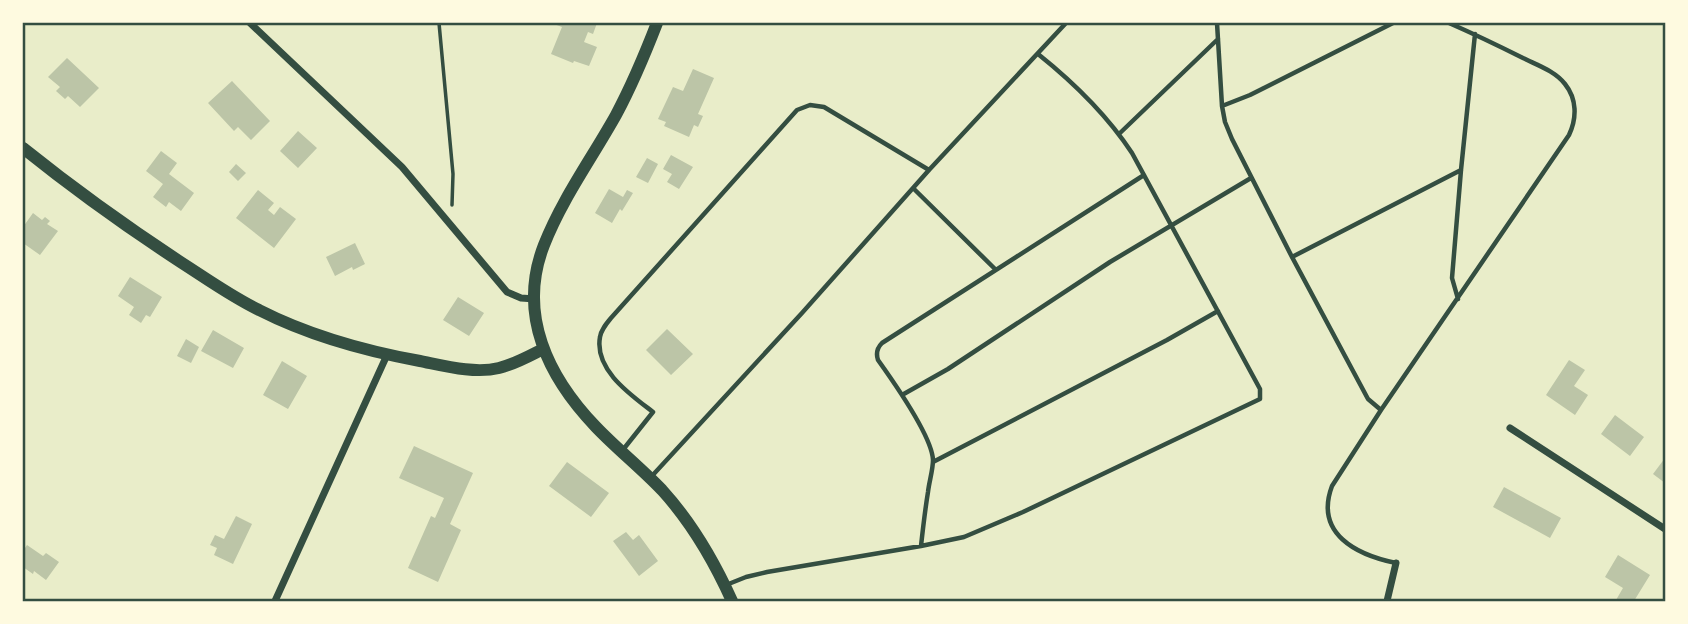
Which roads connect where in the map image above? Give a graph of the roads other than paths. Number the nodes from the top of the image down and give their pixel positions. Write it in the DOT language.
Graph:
graph roads {
  1 [pos="250,23"];
  2 [pos="657,23"];
  3 [pos="1066,23"];
  4 [pos="1217,23"];
  5 [pos="1393,23"];
  6 [pos="1449,23"];
  7 [pos="1475,34"];
  8 [pos="1218,39"];
  9 [pos="1038,54"];
  10 [pos="1222,106"];
  11 [pos="1120,133"];
  12 [pos="23,148"];
  13 [pos="929,170"];
  14 [pos="1461,170"];
  15 [pos="1144,175"];
  16 [pos="1251,178"];
  17 [pos="913,188"];
  18 [pos="1172,225"];
  19 [pos="1292,257"];
  20 [pos="995,269"];
  21 [pos="535,299"];
  22 [pos="1458,299"];
  23 [pos="1218,311"];
  24 [pos="543,349"];
  25 [pos="387,355"];
  26 [pos="902,395"];
  27 [pos="1381,410"];
  28 [pos="1510,428"];
  29 [pos="622,451"];
  30 [pos="933,462"];
  31 [pos="650,478"];
  32 [pos="1665,529"];
  33 [pos="921,546"];
  34 [pos="1396,563"];
  35 [pos="725,585"];
  36 [pos="275,601"];
  37 [pos="732,601"];
  38 [pos="1387,601"];
  1 -- 21 [label="street"];
  2 -- 21 [label="main road"];
  3 -- 9 [label="lane"];
  4 -- 8 [label="lane"];
  5 -- 10 [label="lane"];
  6 -- 7 [label="lane"];
  7 -- 14 [label="lane"];
  7 -- 22 [label="lane"];
  8 -- 10 [label="lane"];
  8 -- 11 [label="lane"];
  9 -- 11 [label="lane"];
  9 -- 13 [label="lane"];
  10 -- 16 [label="lane"];
  11 -- 15 [label="lane"];
  12 -- 25 [label="main road"];
  13 -- 17 [label="lane"];
  13 -- 29 [label="lane"];
  14 -- 19 [label="lane"];
  14 -- 22 [label="lane"];
  15 -- 18 [label="lane"];
  15 -- 20 [label="lane"];
  16 -- 18 [label="lane"];
  16 -- 19 [label="lane"];
  17 -- 20 [label="lane"];
  17 -- 31 [label="lane"];
  18 -- 23 [label="lane"];
  18 -- 26 [label="lane"];
  19 -- 27 [label="lane"];
  20 -- 26 [label="lane"];
  21 -- 24 [label="main road"];
  22 -- 27 [label="lane"];
  23 -- 30 [label="lane"];
  23 -- 33 [label="lane"];
  24 -- 25 [label="main road"];
  24 -- 29 [label="main road"];
  25 -- 36 [label="street"];
  26 -- 30 [label="lane"];
  27 -- 34 [label="lane"];
  28 -- 32 [label="street"];
  29 -- 31 [label="main road"];
  30 -- 33 [label="lane"];
  31 -- 35 [label="main road"];
  33 -- 35 [label="lane"];
  34 -- 38 [label="street"];
  35 -- 37 [label="main road"];
}
